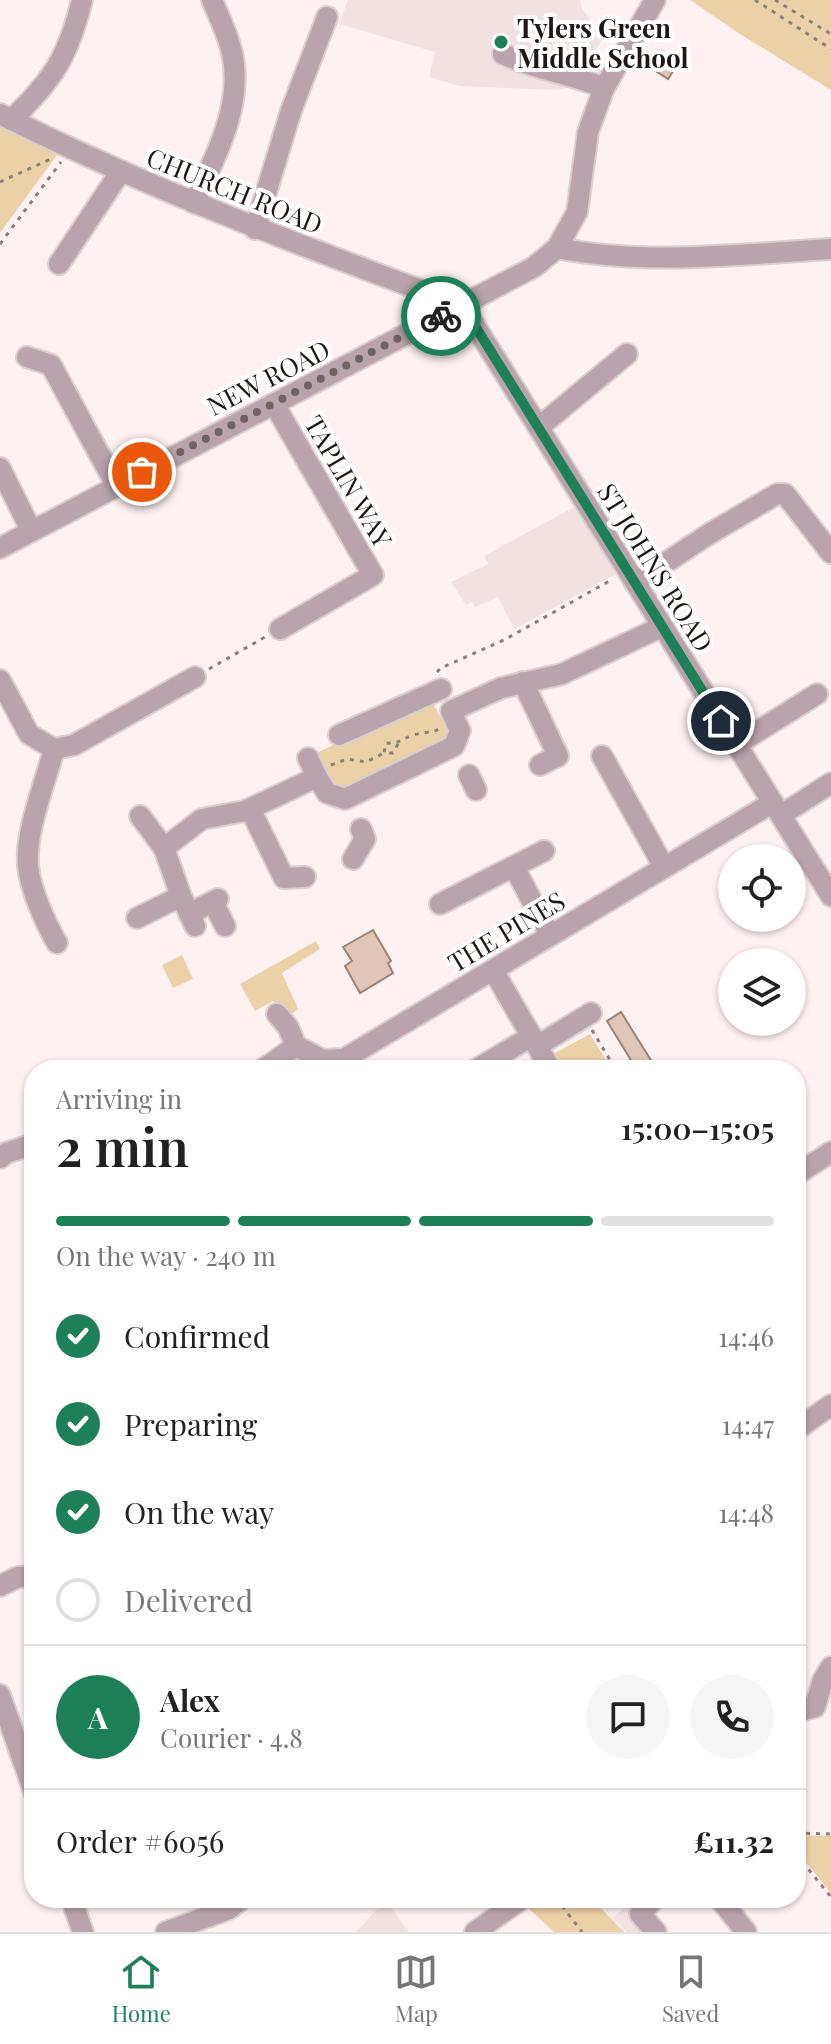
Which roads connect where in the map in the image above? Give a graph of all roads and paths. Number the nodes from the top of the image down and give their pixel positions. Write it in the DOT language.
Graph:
graph roads {
  1 [pos="82,0"];
  2 [pos="212,0"];
  3 [pos="655,0"];
  4 [pos="755,0"];
  5 [pos="775,0"];
  6 [pos="327,17"];
  7 [pos="831,34"];
  8 [pos="831,49"];
  9 [pos="503,54"];
  10 [pos="604,88"];
  11 [pos="5,117"];
  12 [pos="71,149"];
  13 [pos="121,171"];
  14 [pos="0,182"];
  15 [pos="194,203"];
  16 [pos="255,229"];
  17 [pos="0,244"];
  18 [pos="557,248"];
  19 [pos="831,249"];
  20 [pos="59,264"];
  21 [pos="454,310"];
  22 [pos="627,354"];
  23 [pos="27,357"];
  24 [pos="274,404"];
  25 [pos="539,427"];
  26 [pos="0,468"];
  27 [pos="116,485"];
  28 [pos="31,530"];
  29 [pos="0,548"];
  30 [pos="831,553"];
  31 [pos="631,577"];
  32 [pos="661,627"];
  33 [pos="280,629"];
  34 [pos="195,677"];
  35 [pos="0,680"];
  36 [pos="437,682"];
  37 [pos="523,682"];
  38 [pos="817,694"];
  39 [pos="454,716"];
  40 [pos="339,735"];
  41 [pos="398,744"];
  42 [pos="736,745"];
  43 [pos="54,749"];
  44 [pos="384,753"];
  45 [pos="602,756"];
  46 [pos="540,765"];
  47 [pos="313,768"];
  48 [pos="831,783"];
  49 [pos="250,809"];
  50 [pos="776,809"];
  51 [pos="353,814"];
  52 [pos="140,816"];
  53 [pos="164,848"];
  54 [pos="544,851"];
  55 [pos="353,859"];
  56 [pos="514,867"];
  57 [pos="664,867"];
  58 [pos="305,877"];
  59 [pos="831,896"];
  60 [pos="440,904"];
  61 [pos="188,912"];
  62 [pos="137,918"];
  63 [pos="225,926"];
  64 [pos="550,935"];
  65 [pos="57,943"];
  66 [pos="493,970"];
  67 [pos="277,1014"];
  68 [pos="587,1015"];
  69 [pos="535,1041"];
  70 [pos="296,1046"];
  71 [pos="276,1060"];
  72 [pos="496,1060"];
  73 [pos="545,1060"];
  74 [pos="611,1060"];
  75 [pos="24,1147"];
  76 [pos="831,1152"];
  77 [pos="0,1158"];
  78 [pos="806,1168"];
  79 [pos="831,1405"];
  80 [pos="806,1423"];
  81 [pos="24,1577"];
  82 [pos="0,1586"];
  83 [pos="831,1667"];
  84 [pos="0,1695"];
  85 [pos="814,1711"];
  86 [pos="7,1739"];
  87 [pos="24,1772"];
  88 [pos="806,1833"];
  89 [pos="831,1834"];
  90 [pos="806,1866"];
  91 [pos="831,1897"];
  92 [pos="75,1908"];
  93 [pos="230,1908"];
  94 [pos="509,1908"];
  95 [pos="564,1908"];
  96 [pos="646,1908"];
  97 [pos="727,1908"];
  98 [pos="83,1932"];
  99 [pos="166,1932"];
  100 [pos="475,1932"];
  101 [pos="582,1932"];
  102 [pos="656,1932"];
  103 [pos="746,1932"];
  1 -- 11 [label="street"];
  2 -- 15 [label="street"];
  3 -- 10 [label="street"];
  4 -- 8 [label="path"];
  5 -- 7 [label="path"];
  6 -- 16 [label="street"];
  9 -- 10 [label="street"];
  10 -- 18 [label="street"];
  11 -- 12 [label="street, CHURCH ROAD"];
  12 -- 13 [label="street, CHURCH ROAD"];
  12 -- 14 [label="path"];
  12 -- 17 [label="path"];
  13 -- 15 [label="street, CHURCH ROAD"];
  13 -- 20 [label="street"];
  15 -- 16 [label="street, CHURCH ROAD"];
  16 -- 21 [label="street, CHURCH ROAD"];
  18 -- 19 [label="street"];
  18 -- 21 [label="street, NEW ROAD"];
  21 -- 24 [label="street, NEW ROAD"];
  21 -- 25 [label="street, ST JOHNS ROAD"];
  22 -- 25 [label="street"];
  23 -- 27 [label="street"];
  24 -- 27 [label="street, NEW ROAD"];
  24 -- 33 [label="street, TAPLIN WAY"];
  25 -- 31 [label="street, ST JOHNS ROAD"];
  26 -- 28 [label="street"];
  27 -- 28 [label="street, NEW ROAD"];
  28 -- 29 [label="street, NEW ROAD"];
  30 -- 31 [label="street"];
  31 -- 32 [label="street, ST JOHNS ROAD"];
  31 -- 36 [label="path"];
  32 -- 37 [label="street"];
  32 -- 42 [label="street, ST JOHNS ROAD"];
  33 -- 34 [label="path"];
  34 -- 43 [label="street"];
  35 -- 43 [label="street"];
  36 -- 39 [label="street"];
  36 -- 40 [label="street"];
  37 -- 39 [label="street"];
  37 -- 46 [label="street"];
  38 -- 42 [label="street"];
  39 -- 41 [label="path"];
  39 -- 51 [label="street"];
  41 -- 44 [label="path"];
  41 -- 44 [label="path"];
  42 -- 50 [label="street, ST JOHNS ROAD"];
  43 -- 65 [label="street"];
  44 -- 47 [label="path"];
  45 -- 57 [label="street"];
  47 -- 49 [label="street"];
  47 -- 51 [label="street"];
  48 -- 50 [label="street, THE PINES"];
  49 -- 53 [label="street"];
  49 -- 58 [label="street"];
  50 -- 57 [label="street, THE PINES"];
  50 -- 59 [label="street, ST JOHNS ROAD"];
  51 -- 55 [label="street"];
  52 -- 53 [label="street"];
  53 -- 61 [label="street"];
  54 -- 56 [label="street"];
  56 -- 60 [label="street"];
  56 -- 64 [label="street"];
  57 -- 64 [label="street, THE PINES"];
  61 -- 62 [label="street"];
  61 -- 63 [label="street"];
  64 -- 66 [label="street, THE PINES"];
  66 -- 69 [label="street"];
  66 -- 70 [label="street, THE PINES"];
  67 -- 70 [label="street"];
  68 -- 69 [label="street"];
  68 -- 74 [label="path"];
  69 -- 72 [label="street"];
  69 -- 73 [label="street"];
  70 -- 71 [label="street"];
  75 -- 77 [label="street"];
  76 -- 78 [label="street"];
  79 -- 80 [label="street"];
  81 -- 82 [label="street"];
  83 -- 85 [label="street"];
  84 -- 86 [label="street"];
  86 -- 87 [label="street"];
  88 -- 89 [label="path"];
  90 -- 91 [label="path"];
  92 -- 98 [label="street"];
  93 -- 99 [label="street"];
  94 -- 100 [label="street"];
  95 -- 101 [label="path"];
  96 -- 102 [label="street"];
  97 -- 103 [label="street"];
}
